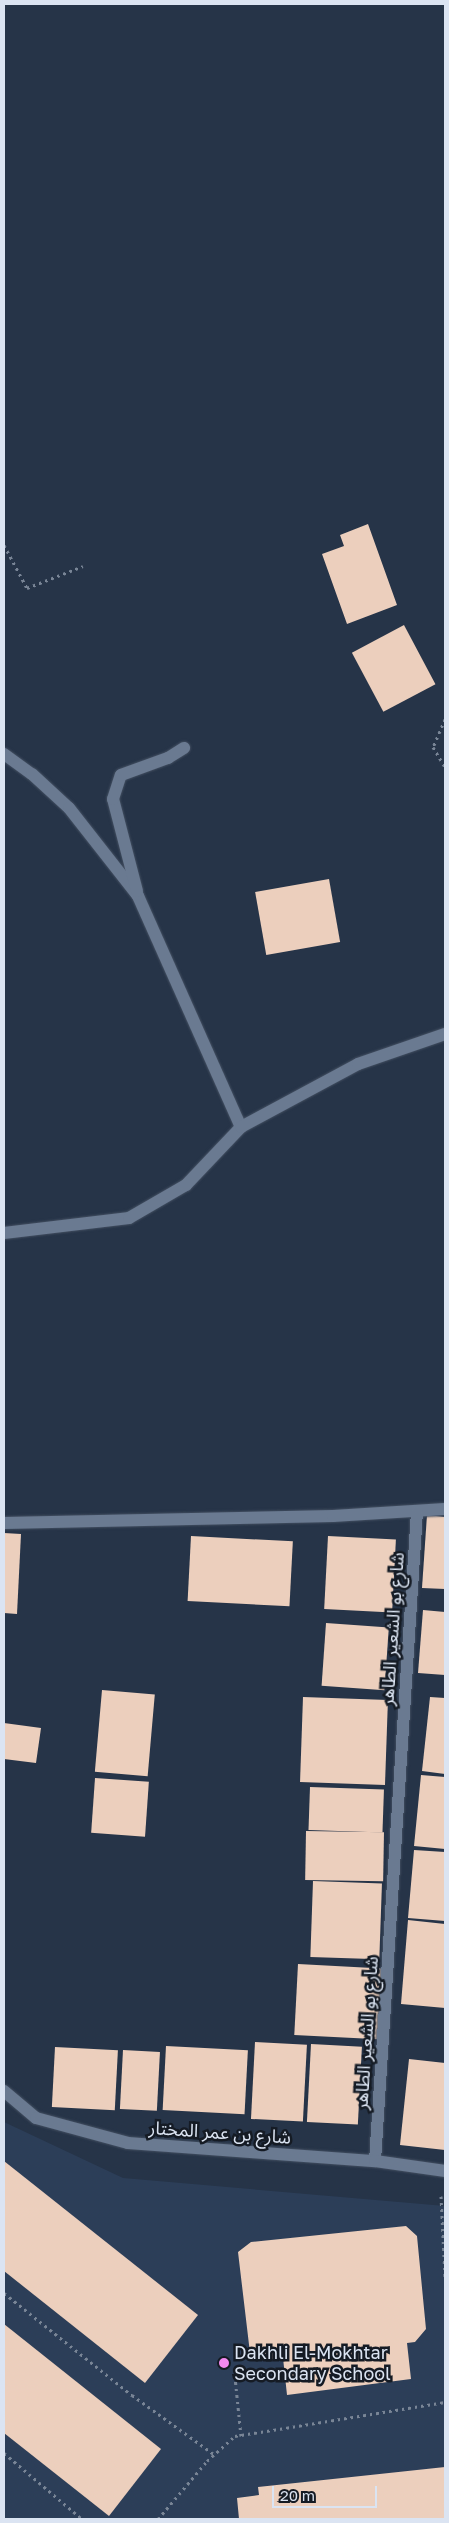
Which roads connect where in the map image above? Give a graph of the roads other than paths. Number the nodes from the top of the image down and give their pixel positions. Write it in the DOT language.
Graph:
graph roads {
  1 [pos="184,748"];
  2 [pos="4,754"];
  3 [pos="138,896"];
  4 [pos="445,1034"];
  5 [pos="241,1127"];
  6 [pos="4,1233"];
  7 [pos="445,1508"];
  8 [pos="417,1512"];
  9 [pos="4,1523"];
  10 [pos="4,2091"];
  11 [pos="375,2160"];
  12 [pos="443,2170"];
  1 -- 3 [label="street"];
  2 -- 3 [label="street"];
  3 -- 5 [label="street"];
  4 -- 5 [label="street"];
  5 -- 6 [label="street"];
  7 -- 8 [label="street"];
  8 -- 9 [label="street"];
  8 -- 11 [label="street, شارع بو الشعير الطاهر"];
  10 -- 11 [label="street, شارع بن عمر المختار"];
  11 -- 12 [label="street, شارع بن عمر المختار"];
}
